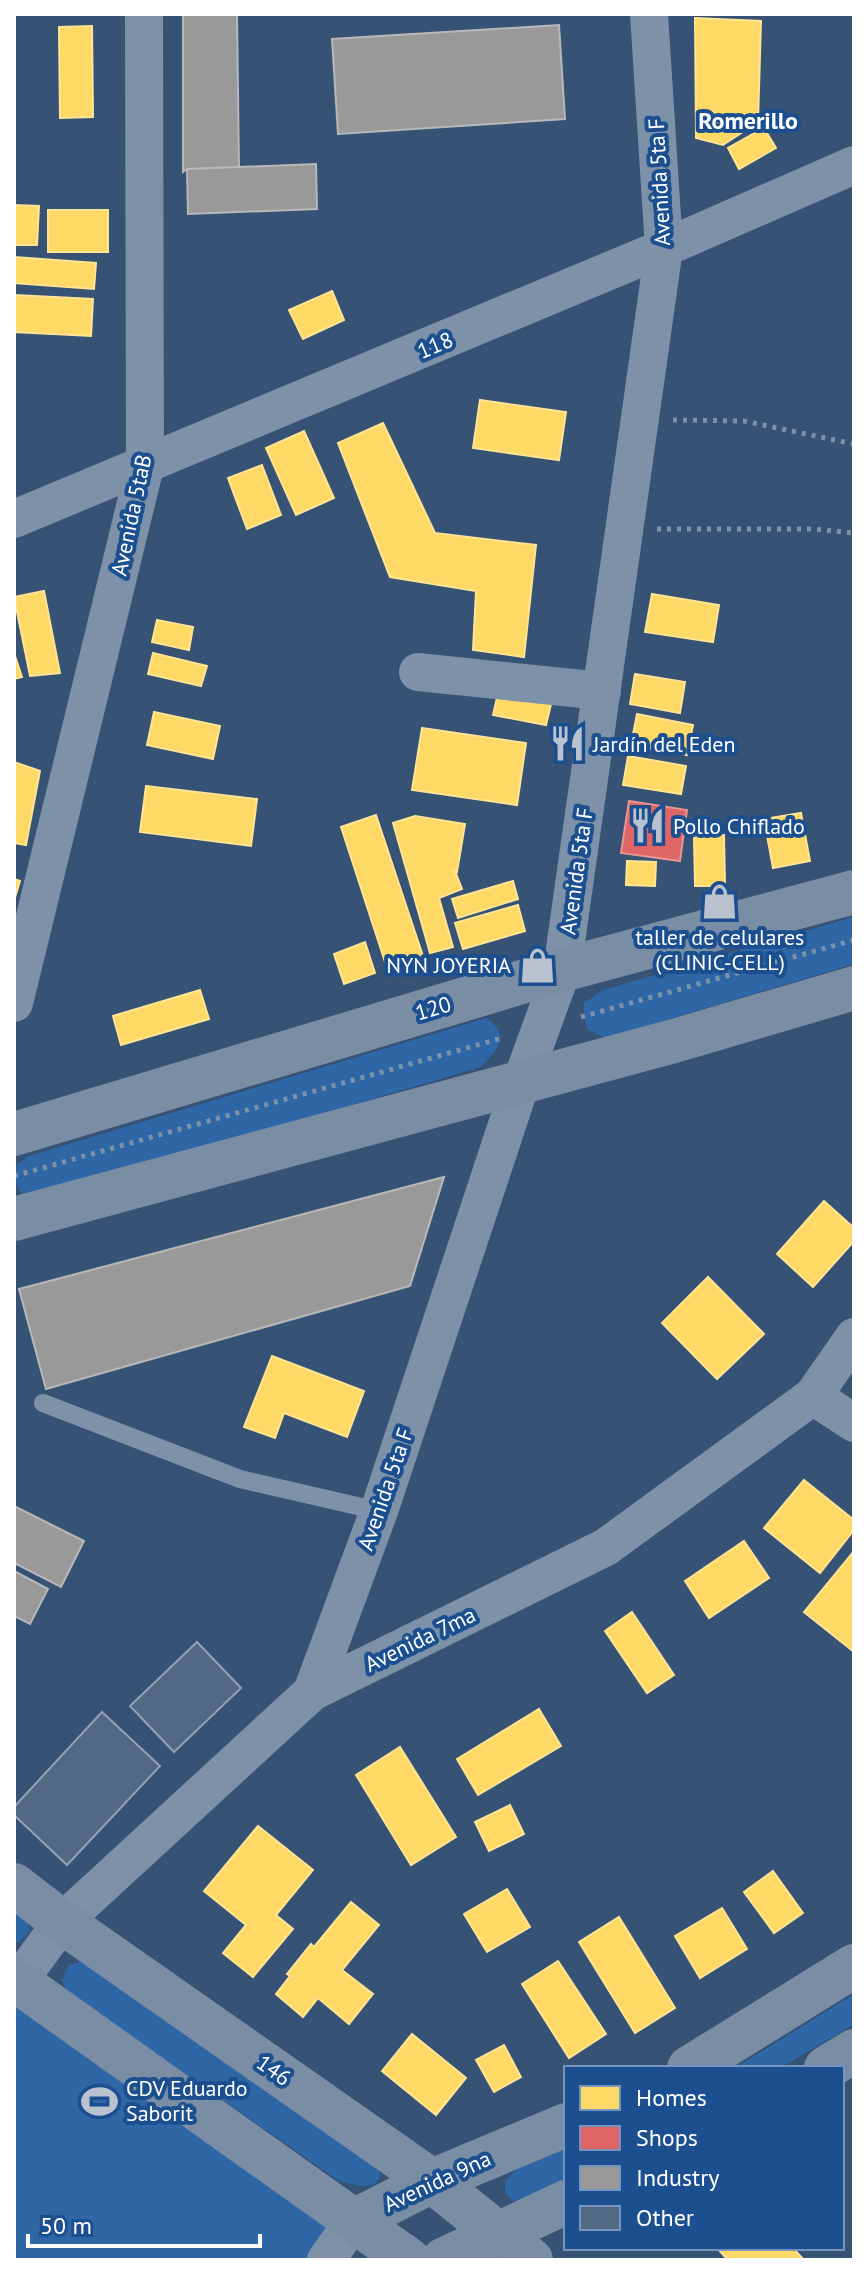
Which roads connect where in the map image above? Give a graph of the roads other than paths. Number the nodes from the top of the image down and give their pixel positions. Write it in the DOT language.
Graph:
graph roads {
  1 [pos="144,14"];
  2 [pos="649,14"];
  3 [pos="854,165"];
  4 [pos="664,248"];
  5 [pos="145,466"];
  6 [pos="14,519"];
  7 [pos="418,672"];
  8 [pos="602,691"];
  9 [pos="854,892"];
  10 [pos="562,970"];
  11 [pos="854,988"];
  12 [pos="14,1003"];
  13 [pos="521,1083"];
  14 [pos="14,1134"];
  15 [pos="14,1219"];
  16 [pos="854,1337"];
  17 [pos="813,1396"];
  18 [pos="43,1403"];
  19 [pos="854,1423"];
  20 [pos="379,1511"];
  21 [pos="312,1692"];
  22 [pos="14,1885"];
  23 [pos="62,1922"];
  24 [pos="854,1966"];
  25 [pos="16,1981"];
  26 [pos="854,2051"];
  27 [pos="692,2066"];
  28 [pos="829,2066"];
  29 [pos="564,2126"];
  30 [pos="432,2181"];
  31 [pos="564,2203"];
  32 [pos="354,2221"];
  33 [pos="496,2233"];
  34 [pos="326,2260"];
  35 [pos="409,2260"];
  36 [pos="443,2260"];
  37 [pos="531,2260"];
  1 -- 5 [label="street, Avenida 5taB"];
  2 -- 4 [label="street, Avenida 5ta F"];
  3 -- 4 [label="street, 118"];
  4 -- 5 [label="street, 118"];
  4 -- 8 [label="street, Avenida 5ta F"];
  5 -- 6 [label="street, 118"];
  5 -- 12 [label="street, Avenida 5taB"];
  7 -- 8 [label="street"];
  8 -- 10 [label="street, Avenida 5ta F"];
  9 -- 10 [label="main road, 120"];
  10 -- 13 [label="street, Avenida 5ta F"];
  10 -- 14 [label="main road, 120"];
  11 -- 13 [label="main road"];
  13 -- 15 [label="main road"];
  13 -- 20 [label="street, Avenida 5ta F"];
  16 -- 17 [label="street, Avenida 7ma"];
  17 -- 19 [label="street"];
  17 -- 21 [label="street, Avenida 7ma"];
  18 -- 20 [label="lane"];
  20 -- 21 [label="street, Avenida 5ta F"];
  21 -- 23 [label="street, Avenida 7ma"];
  22 -- 23 [label="main road, 146"];
  23 -- 25 [label="street, Avenida 7ma"];
  23 -- 30 [label="main road, 146"];
  24 -- 27 [label="main road"];
  25 -- 32 [label="main road"];
  26 -- 28 [label="main road"];
  29 -- 30 [label="main road, Avenida 9na"];
  30 -- 32 [label="main road, Avenida 9na"];
  30 -- 33 [label="main road, 146"];
  31 -- 33 [label="main road"];
  32 -- 34 [label="street, Avenida 9na"];
  32 -- 35 [label="main road"];
  33 -- 36 [label="main road"];
  33 -- 37 [label="main road, 146"];
}
